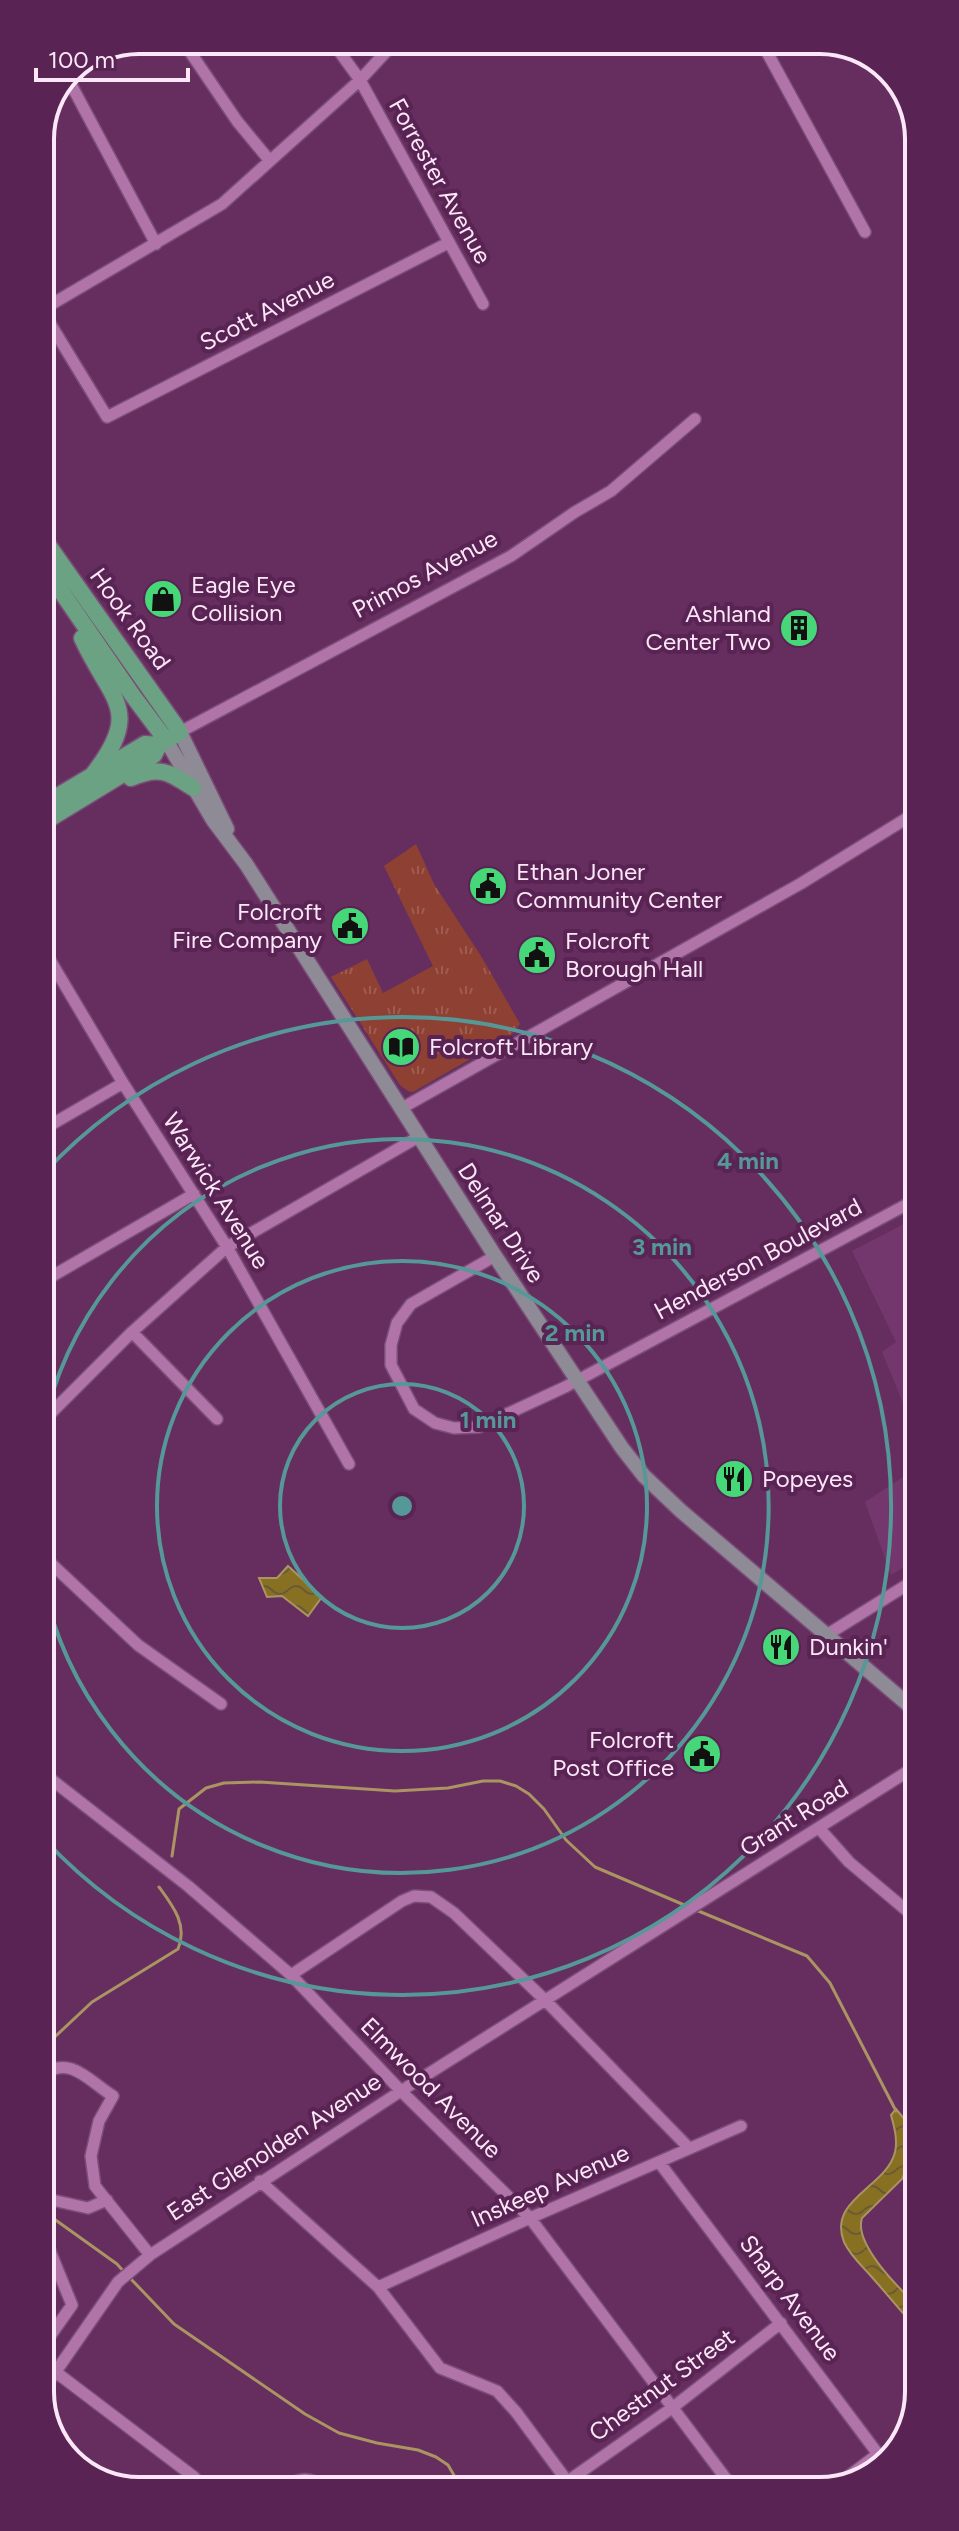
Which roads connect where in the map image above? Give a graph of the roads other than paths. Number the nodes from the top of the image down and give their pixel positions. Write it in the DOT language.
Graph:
graph roads {
  1 [pos="192,54"];
  2 [pos="341,54"];
  3 [pos="384,54"];
  4 [pos="768,54"];
  5 [pos="360,80"];
  6 [pos="72,87"];
  7 [pos="270,161"];
  8 [pos="865,232"];
  9 [pos="448,243"];
  10 [pos="156,244"];
  11 [pos="54,302"];
  12 [pos="483,304"];
  13 [pos="54,330"];
  14 [pos="695,419"];
  15 [pos="54,556"];
  16 [pos="54,581"];
  17 [pos="68,602"];
  18 [pos="169,739"];
  19 [pos="95,783"];
  20 [pos="193,788"];
  21 [pos="54,800"];
  22 [pos="54,814"];
  23 [pos="905,819"];
  24 [pos="235,846"];
  25 [pos="54,966"];
  26 [pos="123,1083"];
  27 [pos="402,1108"];
  28 [pos="54,1123"];
  29 [pos="420,1136"];
  30 [pos="194,1194"];
  31 [pos="905,1205"];
  32 [pos="227,1247"];
  33 [pos="495,1256"];
  34 [pos="54,1275"];
  35 [pos="132,1332"];
  36 [pos="578,1381"];
  37 [pos="54,1410"];
  38 [pos="217,1419"];
  39 [pos="349,1464"];
  40 [pos="54,1566"];
  41 [pos="905,1586"];
  42 [pos="825,1636"];
  43 [pos="905,1702"];
  44 [pos="221,1704"];
  45 [pos="905,1773"];
  46 [pos="54,1782"];
  47 [pos="819,1828"];
  48 [pos="692,1907"];
  49 [pos="905,1909"];
  50 [pos="291,1975"];
  51 [pos="546,2001"];
  52 [pos="54,2068"];
  53 [pos="401,2091"];
  54 [pos="741,2126"];
  55 [pos="689,2148"];
  56 [pos="659,2162"];
  57 [pos="260,2181"];
  58 [pos="54,2200"];
  59 [pos="107,2200"];
  60 [pos="530,2218"];
  61 [pos="145,2258"];
  62 [pos="54,2261"];
  63 [pos="378,2287"];
  64 [pos="781,2323"];
  65 [pos="54,2330"];
  66 [pos="57,2373"];
  67 [pos="54,2377"];
  68 [pos="672,2408"];
  69 [pos="878,2454"];
  70 [pos="194,2477"];
  71 [pos="564,2477"];
  72 [pos="581,2477"];
  73 [pos="725,2477"];
  1 -- 7 [label="street"];
  2 -- 5 [label="street, Forrester Avenue"];
  3 -- 5 [label="street"];
  4 -- 8 [label="street"];
  5 -- 7 [label="street"];
  5 -- 9 [label="street, Forrester Avenue"];
  6 -- 10 [label="street"];
  7 -- 10 [label="street"];
  9 -- 12 [label="street, Forrester Avenue"];
  9 -- 13 [label="street, Scott Avenue"];
  10 -- 11 [label="street"];
  14 -- 18 [label="street, Primos Avenue"];
  15 -- 18 [label="main road, Hook Road"];
  16 -- 17 [label="main road, Hook Road"];
  17 -- 18 [label="main road, Hook Road"];
  17 -- 19 [label="main road"];
  18 -- 19 [label="main road, Primos Avenue"];
  18 -- 20 [label="street, Delmar Drive"];
  18 -- 24 [label="street, Delmar Drive"];
  19 -- 20 [label="main road"];
  19 -- 21 [label="main road, Primos Avenue"];
  19 -- 22 [label="main road, Primos Avenue"];
  20 -- 24 [label="street, Delmar Drive"];
  23 -- 27 [label="street"];
  24 -- 27 [label="street, Delmar Drive"];
  25 -- 26 [label="street, Warwick Avenue"];
  26 -- 28 [label="street"];
  26 -- 30 [label="street, Warwick Avenue"];
  27 -- 29 [label="street, Delmar Drive"];
  29 -- 32 [label="street"];
  29 -- 33 [label="street, Delmar Drive"];
  30 -- 32 [label="street, Warwick Avenue"];
  30 -- 34 [label="street"];
  31 -- 36 [label="street, Henderson Boulevard"];
  32 -- 35 [label="street"];
  32 -- 39 [label="street, Warwick Avenue"];
  33 -- 36 [label="street, Delmar Drive"];
  33 -- 36 [label="street, Henderson Boulevard"];
  35 -- 37 [label="street"];
  35 -- 38 [label="street"];
  36 -- 42 [label="street, Delmar Drive"];
  40 -- 44 [label="street"];
  41 -- 42 [label="street"];
  42 -- 43 [label="street, Delmar Drive"];
  45 -- 47 [label="street, Grant Road"];
  46 -- 50 [label="street, Elmwood Avenue"];
  47 -- 48 [label="street, Grant Road"];
  47 -- 49 [label="street"];
  48 -- 51 [label="street, East Glenolden Avenue"];
  50 -- 51 [label="street"];
  50 -- 53 [label="street, Elmwood Avenue"];
  51 -- 53 [label="street, East Glenolden Avenue"];
  51 -- 55 [label="street"];
  52 -- 59 [label="street"];
  53 -- 57 [label="street, East Glenolden Avenue"];
  53 -- 60 [label="street, Elmwood Avenue"];
  54 -- 55 [label="street, Inskeep Avenue"];
  55 -- 56 [label="street, Inskeep Avenue"];
  56 -- 60 [label="street, Inskeep Avenue"];
  56 -- 64 [label="street, Sharp Avenue"];
  57 -- 61 [label="street, East Glenolden Avenue"];
  57 -- 63 [label="street"];
  58 -- 59 [label="street"];
  59 -- 61 [label="street"];
  60 -- 63 [label="street, Inskeep Avenue"];
  60 -- 68 [label="street, Elmwood Avenue"];
  61 -- 66 [label="street, East Glenolden Avenue"];
  62 -- 65 [label="street"];
  63 -- 71 [label="street"];
  64 -- 68 [label="street, Chestnut Street"];
  64 -- 69 [label="street, Sharp Avenue"];
  66 -- 67 [label="street, East Glenolden Avenue"];
  66 -- 70 [label="street"];
  68 -- 72 [label="street, Chestnut Street"];
  68 -- 73 [label="street, Elmwood Avenue"];
}
